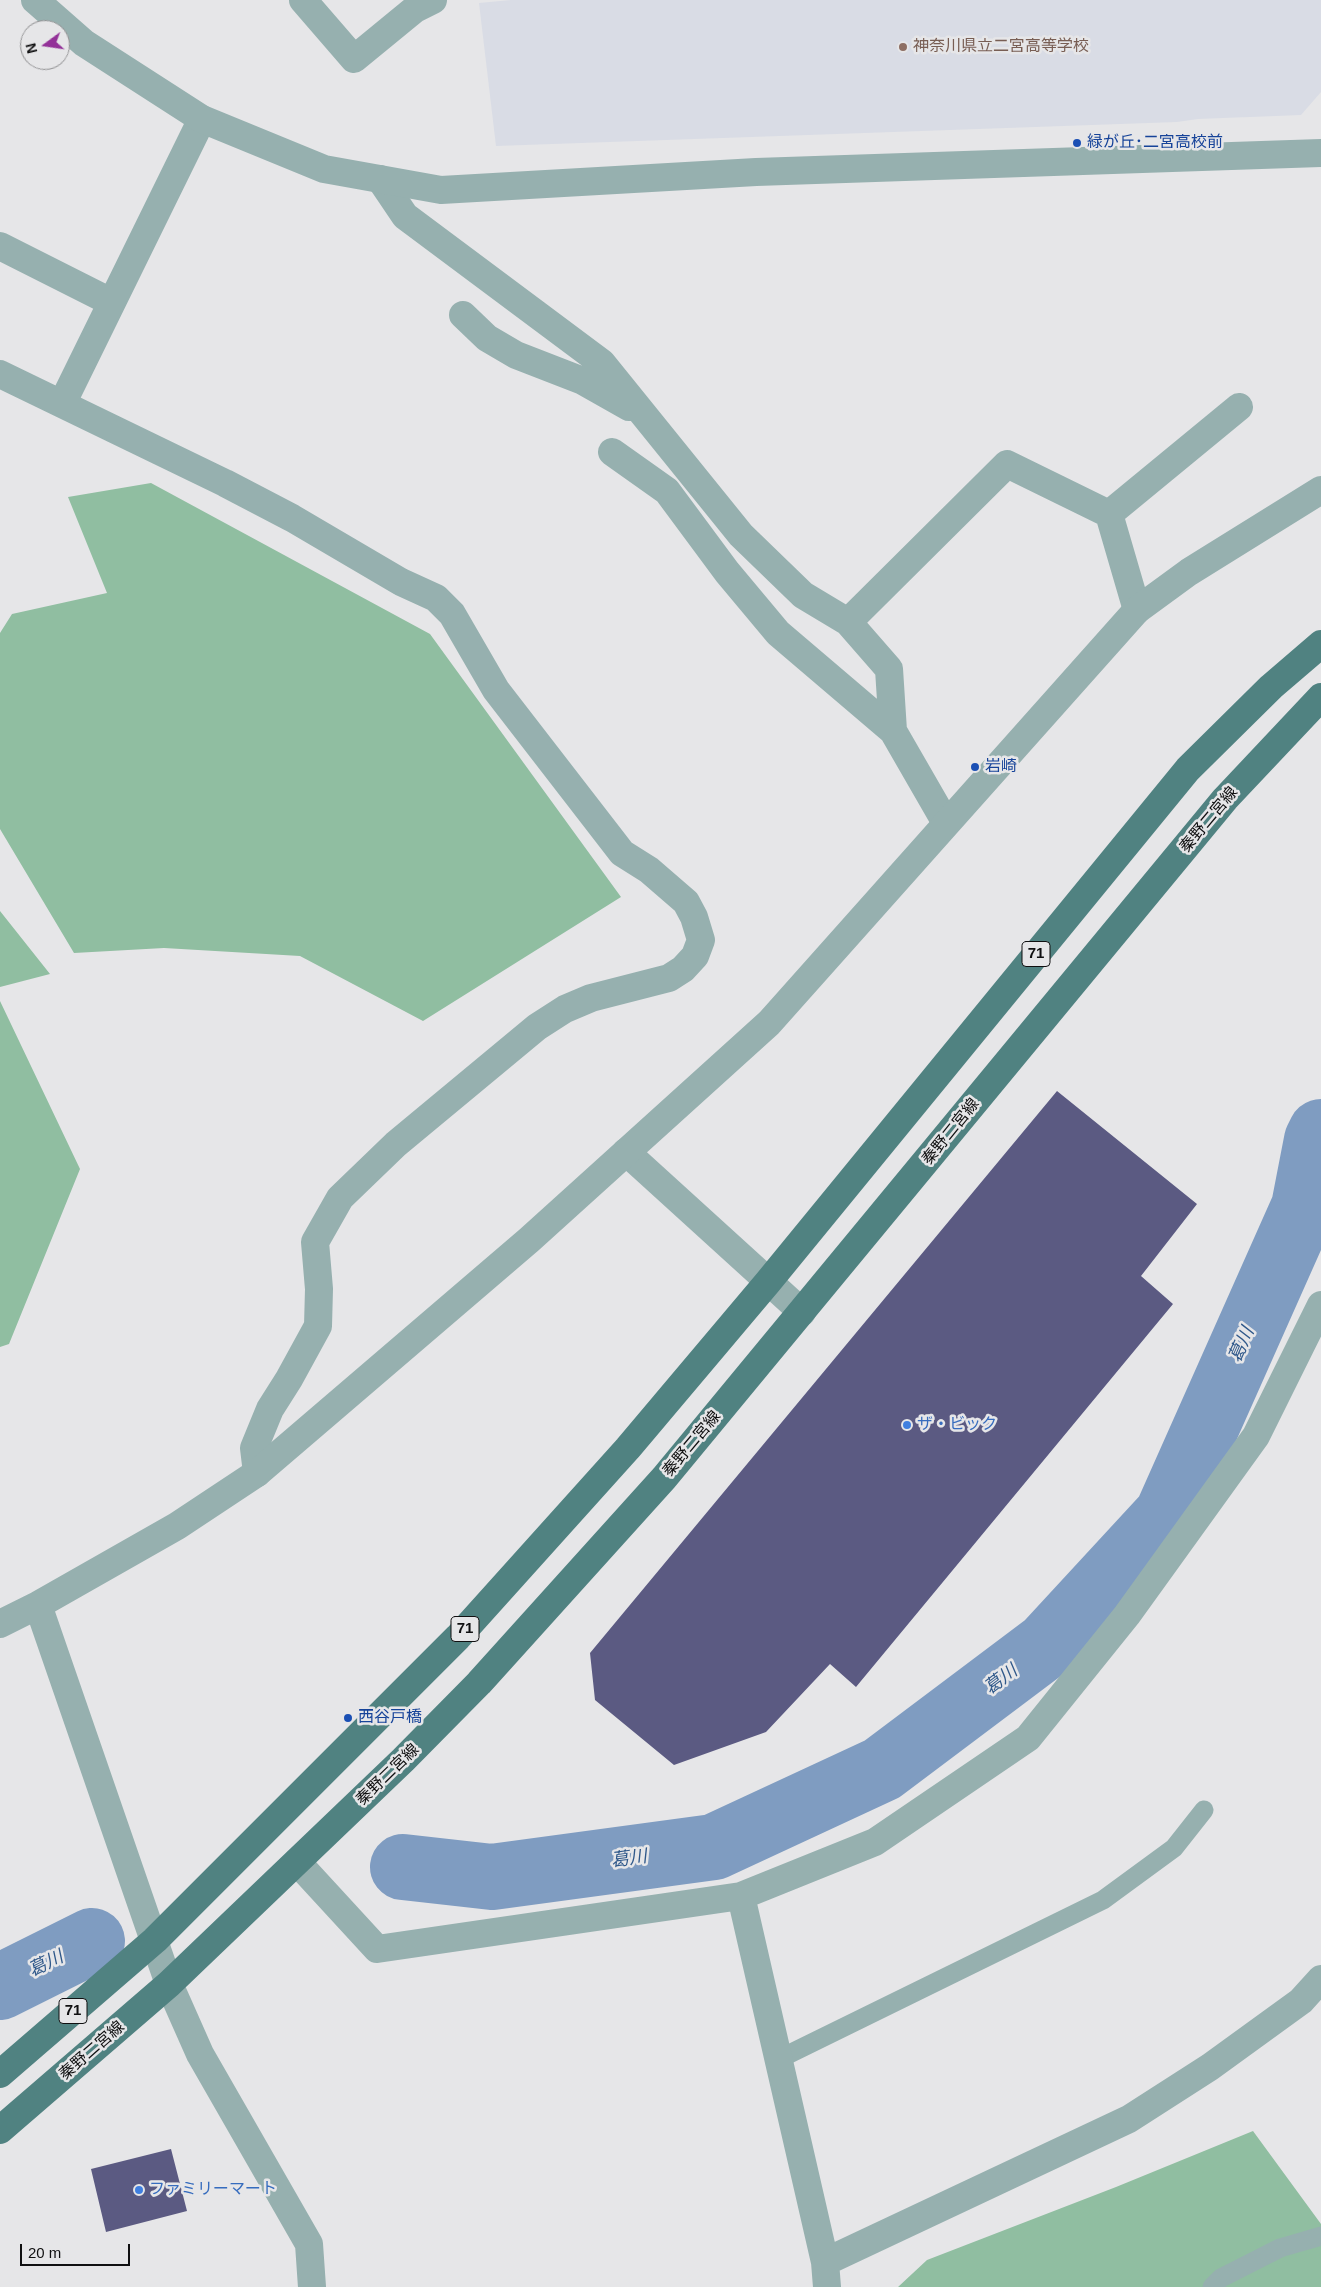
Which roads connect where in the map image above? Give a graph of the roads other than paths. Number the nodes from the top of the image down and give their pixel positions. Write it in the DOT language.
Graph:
graph roads {
  1 [pos="36,0"];
  2 [pos="303,0"];
  3 [pos="433,0"];
  4 [pos="202,119"];
  5 [pos="1321,152"];
  6 [pos="380,179"];
  7 [pos="0,246"];
  8 [pos="111,302"];
  9 [pos="463,315"];
  10 [pos="0,374"];
  11 [pos="62,404"];
  12 [pos="1238,407"];
  13 [pos="646,417"];
  14 [pos="612,452"];
  15 [pos="1321,490"];
  16 [pos="1109,514"];
  17 [pos="1137,610"];
  18 [pos="848,622"];
  19 [pos="1321,644"];
  20 [pos="1321,697"];
  21 [pos="893,731"];
  22 [pos="946,823"];
  23 [pos="626,1152"];
  24 [pos="768,1282"];
  25 [pos="1321,1305"];
  26 [pos="802,1312"];
  27 [pos="257,1473"];
  28 [pos="38,1605"];
  29 [pos="0,1624"];
  30 [pos="1204,1810"];
  31 [pos="297,1862"];
  32 [pos="741,1896"];
  33 [pos="147,1948"];
  34 [pos="1321,1979"];
  35 [pos="169,1984"];
  36 [pos="779,2058"];
  37 [pos="3,2071"];
  38 [pos="0,2130"];
  39 [pos="1321,2236"];
  40 [pos="826,2275"];
  41 [pos="312,2287"];
  42 [pos="1212,2287"];
  1 -- 4 [label="street"];
  2 -- 3 [label="street"];
  4 -- 6 [label="street"];
  4 -- 8 [label="street"];
  5 -- 6 [label="street"];
  6 -- 13 [label="street"];
  7 -- 8 [label="street"];
  8 -- 11 [label="street"];
  9 -- 13 [label="street"];
  10 -- 11 [label="street"];
  11 -- 27 [label="street"];
  12 -- 16 [label="street"];
  13 -- 18 [label="street"];
  14 -- 21 [label="street"];
  15 -- 17 [label="street"];
  16 -- 17 [label="street"];
  16 -- 18 [label="street"];
  17 -- 22 [label="street"];
  18 -- 21 [label="street"];
  19 -- 24 [label="main road, 71"];
  20 -- 26 [label="main road, 秦野二宮線 / 71"];
  21 -- 22 [label="street"];
  22 -- 23 [label="street"];
  23 -- 24 [label="street"];
  23 -- 27 [label="street"];
  24 -- 26 [label="street"];
  24 -- 33 [label="main road, 71"];
  25 -- 32 [label="street"];
  26 -- 31 [label="main road, 秦野二宮線 / 71"];
  27 -- 28 [label="street"];
  28 -- 29 [label="street"];
  28 -- 33 [label="street"];
  30 -- 36 [label="lane"];
  31 -- 32 [label="street"];
  31 -- 35 [label="main road, 秦野二宮線 / 71"];
  32 -- 36 [label="street"];
  33 -- 35 [label="street"];
  33 -- 37 [label="main road, 71"];
  34 -- 40 [label="street"];
  35 -- 38 [label="main road, 秦野二宮線 / 71"];
  35 -- 41 [label="street"];
  36 -- 40 [label="street"];
  39 -- 42 [label="lane"];
}
